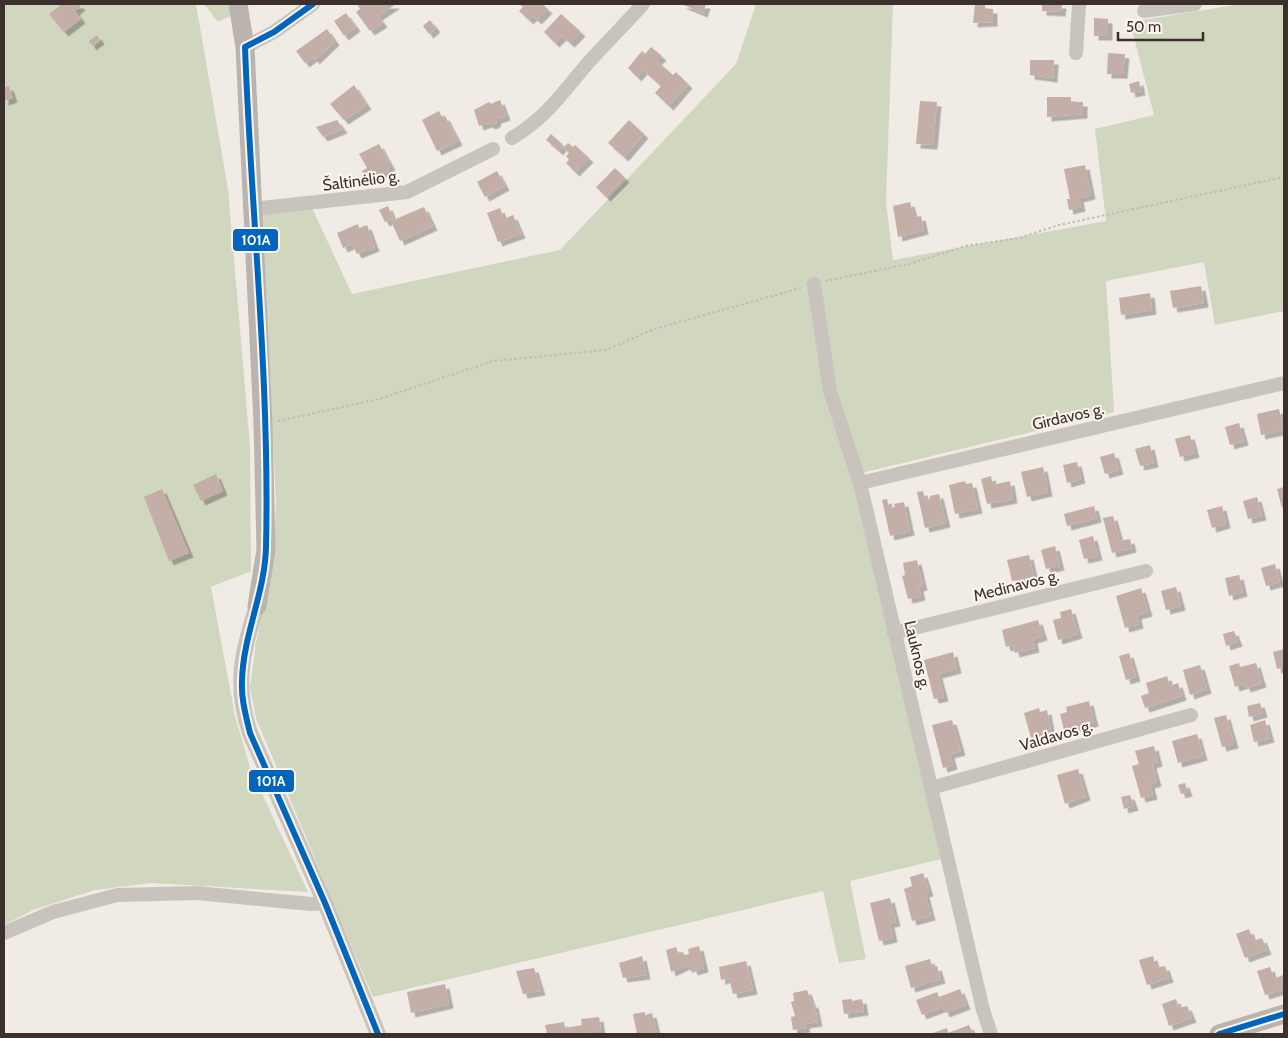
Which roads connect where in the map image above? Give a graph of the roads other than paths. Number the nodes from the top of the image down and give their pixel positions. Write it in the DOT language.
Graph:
graph roads {
  1 [pos="238,4"];
  2 [pos="312,4"];
  3 [pos="643,4"];
  4 [pos="1079,4"];
  5 [pos="1195,4"];
  6 [pos="1144,11"];
  7 [pos="245,47"];
  8 [pos="1076,53"];
  9 [pos="512,138"];
  10 [pos="493,149"];
  11 [pos="253,210"];
  12 [pos="814,284"];
  13 [pos="1284,383"];
  14 [pos="860,484"];
  15 [pos="1146,571"];
  16 [pos="257,606"];
  17 [pos="894,633"];
  18 [pos="1191,716"];
  19 [pos="931,788"];
  20 [pos="325,903"];
  21 [pos="4,933"];
  22 [pos="1284,1014"];
  23 [pos="378,1034"];
  24 [pos="991,1034"];
  25 [pos="1219,1034"];
  1 -- 7 [label="main road"];
  2 -- 7 [label="street"];
  3 -- 9 [label="street"];
  4 -- 8 [label="street"];
  5 -- 6 [label="street"];
  7 -- 11 [label="main road"];
  10 -- 11 [label="street, Šaltinėlio g."];
  11 -- 16 [label="main road"];
  12 -- 14 [label="street, Lauknos g."];
  13 -- 14 [label="street, Girdavos g."];
  14 -- 17 [label="street, Lauknos g."];
  15 -- 17 [label="street, Medinavos g."];
  16 -- 20 [label="street"];
  17 -- 19 [label="street, Lauknos g."];
  18 -- 19 [label="street, Valdavos g."];
  19 -- 24 [label="street, Lauknos g."];
  20 -- 21 [label="street"];
  20 -- 23 [label="street"];
  22 -- 25 [label="main road"];
}
